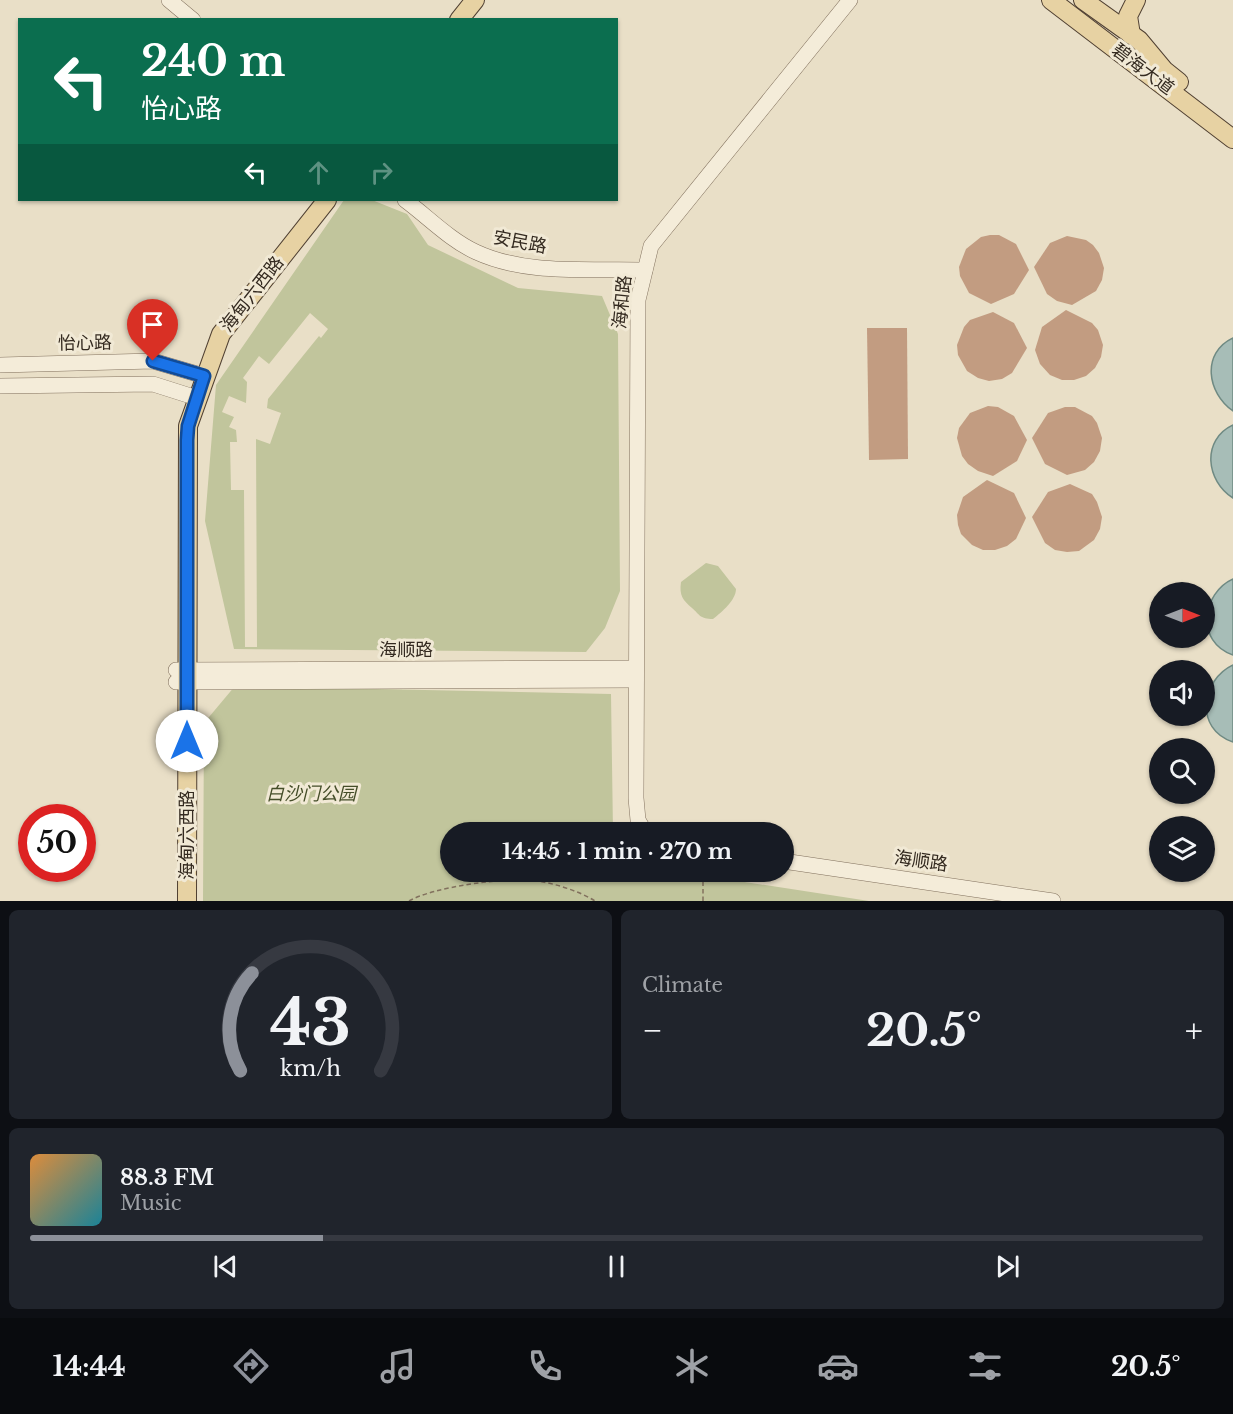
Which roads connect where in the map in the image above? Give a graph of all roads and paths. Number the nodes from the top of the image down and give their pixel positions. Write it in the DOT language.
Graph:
graph roads {
  1 [pos="163,0"];
  2 [pos="169,0"];
  3 [pos="475,0"];
  4 [pos="489,0"];
  5 [pos="843,0"];
  6 [pos="850,0"];
  7 [pos="1051,0"];
  8 [pos="1060,0"];
  9 [pos="1128,0"];
  10 [pos="1136,0"];
  11 [pos="1090,5"];
  12 [pos="184,18"];
  13 [pos="191,18"];
  14 [pos="461,18"];
  15 [pos="475,18"];
  16 [pos="1131,35"];
  17 [pos="1203,107"];
  18 [pos="1233,132"];
  19 [pos="1233,139"];
  20 [pos="311,201"];
  21 [pos="326,201"];
  22 [pos="406,201"];
  23 [pos="418,201"];
  24 [pos="644,265"];
  25 [pos="0,364"];
  26 [pos="199,375"];
  27 [pos="0,386"];
  28 [pos="192,397"];
  29 [pos="633,674"];
  30 [pos="181,676"];
  31 [pos="635,822"];
  32 [pos="639,822"];
  33 [pos="794,863"];
  34 [pos="794,869"];
  35 [pos="703,882"];
  36 [pos="176,901"];
  37 [pos="187,901"];
  38 [pos="409,901"];
  39 [pos="595,901"];
  40 [pos="703,901"];
  41 [pos="1020,901"];
  42 [pos="1053,901"];
  1 -- 12 [label="street"];
  2 -- 13 [label="street"];
  3 -- 14 [label="main road"];
  4 -- 15 [label="main road"];
  5 -- 24 [label="street, 海和路"];
  6 -- 24 [label="street, 海和路"];
  7 -- 19 [label="main road, 碧海大道"];
  8 -- 17 [label="main road, 碧海大道"];
  9 -- 11 [label="main road"];
  10 -- 16 [label="main road"];
  11 -- 16 [label="main road"];
  16 -- 17 [label="main road"];
  17 -- 18 [label="main road, 碧海大道"];
  20 -- 26 [label="main road, 海甸六西路"];
  21 -- 26 [label="main road, 海甸六西路"];
  22 -- 24 [label="street, 安民路"];
  23 -- 24 [label="street, 安民路"];
  24 -- 29 [label="street, 海和路"];
  25 -- 26 [label="street, 怡心路"];
  26 -- 28 [label="main road, 海甸六西路"];
  27 -- 28 [label="street"];
  28 -- 30 [label="main road, 海甸六西路"];
  29 -- 30 [label="street, 海顺路"];
  29 -- 31 [label="street"];
  29 -- 32 [label="street"];
  30 -- 36 [label="main road, 海甸六西路"];
  30 -- 37 [label="main road, 海甸六西路"];
  33 -- 42 [label="street, 海顺路"];
  34 -- 41 [label="street, 海顺路"];
  35 -- 40 [label="path"];
  38 -- 39 [label="path"];
}
